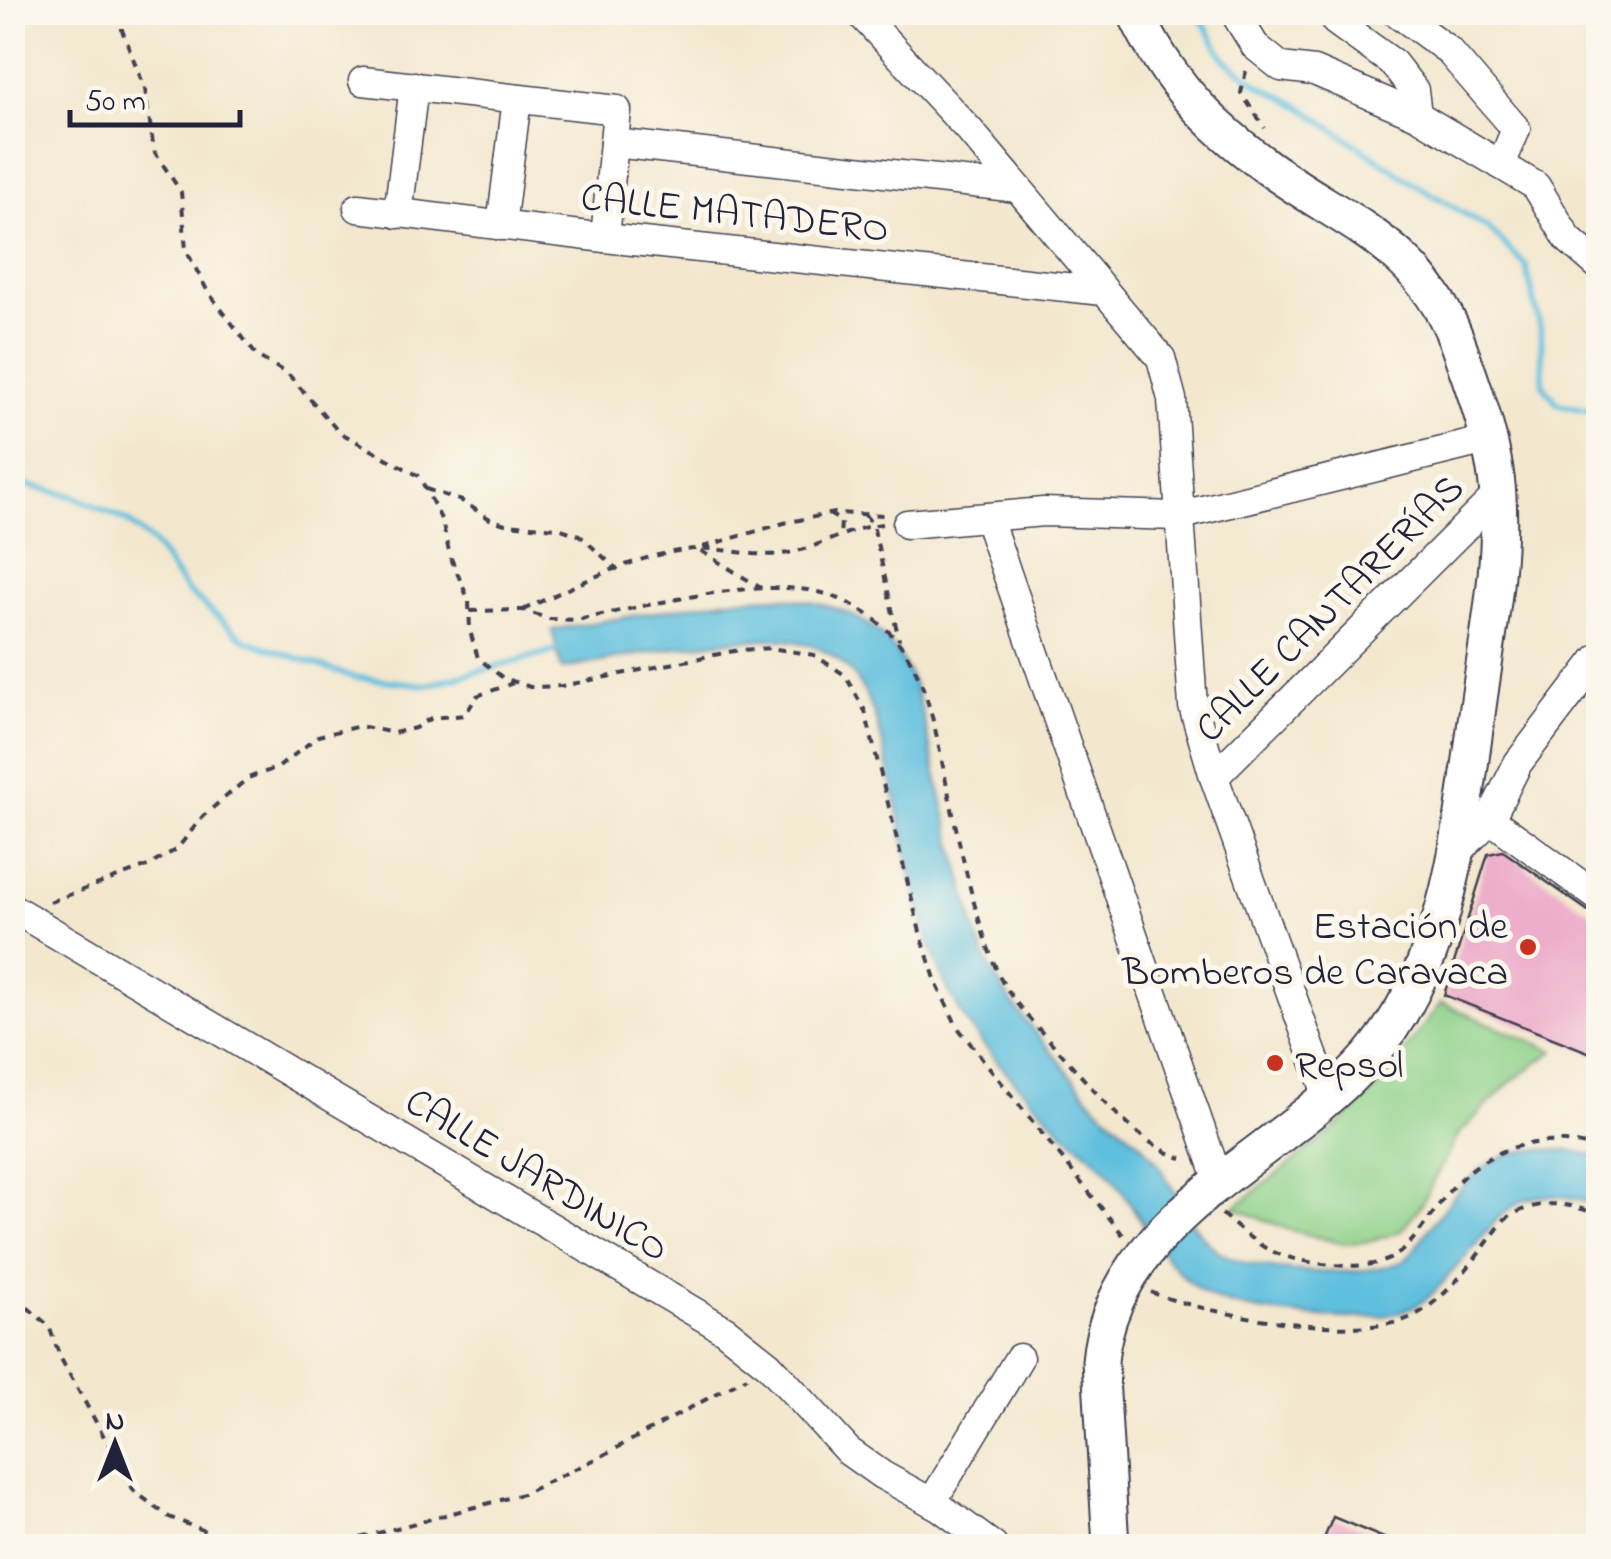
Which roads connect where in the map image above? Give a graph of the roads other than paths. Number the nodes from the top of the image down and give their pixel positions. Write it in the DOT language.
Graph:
graph roads {
  1 [pos="860,12"];
  2 [pos="1134,12"];
  3 [pos="1234,12"];
  4 [pos="1338,12"];
  5 [pos="1396,12"];
  6 [pos="363,80"];
  7 [pos="414,86"];
  8 [pos="516,99"];
  9 [pos="1416,116"];
  10 [pos="614,143"];
  11 [pos="1501,165"];
  12 [pos="1018,188"];
  13 [pos="358,208"];
  14 [pos="398,214"];
  15 [pos="501,226"];
  16 [pos="605,238"];
  17 [pos="1598,265"];
  18 [pos="1103,290"];
  19 [pos="1487,440"];
  20 [pos="1498,494"];
  21 [pos="1178,516"];
  22 [pos="988,519"];
  23 [pos="907,524"];
  24 [pos="1598,658"];
  25 [pos="1526,752"];
  26 [pos="1477,758"];
  27 [pos="1214,776"];
  28 [pos="1506,789"];
  29 [pos="1477,809"];
  30 [pos="1598,896"];
  31 [pos="18,911"];
  32 [pos="1328,1097"];
  33 [pos="1212,1181"];
  34 [pos="1018,1358"];
  35 [pos="932,1502"];
  36 [pos="993,1546"];
  37 [pos="1111,1546"];
  1 -- 12 [label="street"];
  2 -- 19 [label="main road"];
  3 -- 9 [label="street"];
  4 -- 9 [label="street"];
  5 -- 11 [label="street"];
  6 -- 7 [label="street"];
  7 -- 8 [label="street"];
  7 -- 14 [label="street"];
  8 -- 10 [label="street"];
  8 -- 15 [label="street"];
  9 -- 11 [label="street"];
  10 -- 12 [label="street"];
  10 -- 16 [label="street"];
  11 -- 17 [label="street"];
  12 -- 18 [label="street"];
  13 -- 14 [label="street, CALLE MATADERO"];
  14 -- 15 [label="street, CALLE MATADERO"];
  15 -- 16 [label="street, CALLE MATADERO"];
  16 -- 18 [label="street, CALLE MATADERO"];
  18 -- 21 [label="street"];
  19 -- 20 [label="main road"];
  19 -- 21 [label="street"];
  20 -- 26 [label="main road"];
  20 -- 27 [label="street, CALLE CANTARERÍAS"];
  21 -- 22 [label="street"];
  21 -- 27 [label="street"];
  22 -- 23 [label="street"];
  22 -- 33 [label="street"];
  24 -- 25 [label="street"];
  25 -- 26 [label="street"];
  25 -- 28 [label="street"];
  26 -- 28 [label="street"];
  26 -- 29 [label="main road"];
  27 -- 32 [label="street"];
  28 -- 29 [label="street"];
  29 -- 30 [label="street"];
  29 -- 32 [label="main road"];
  31 -- 35 [label="street, CALLE JARDINICO"];
  32 -- 33 [label="main road"];
  33 -- 37 [label="main road"];
  34 -- 35 [label="street"];
  35 -- 36 [label="street, CALLE JARDINICO"];
}
